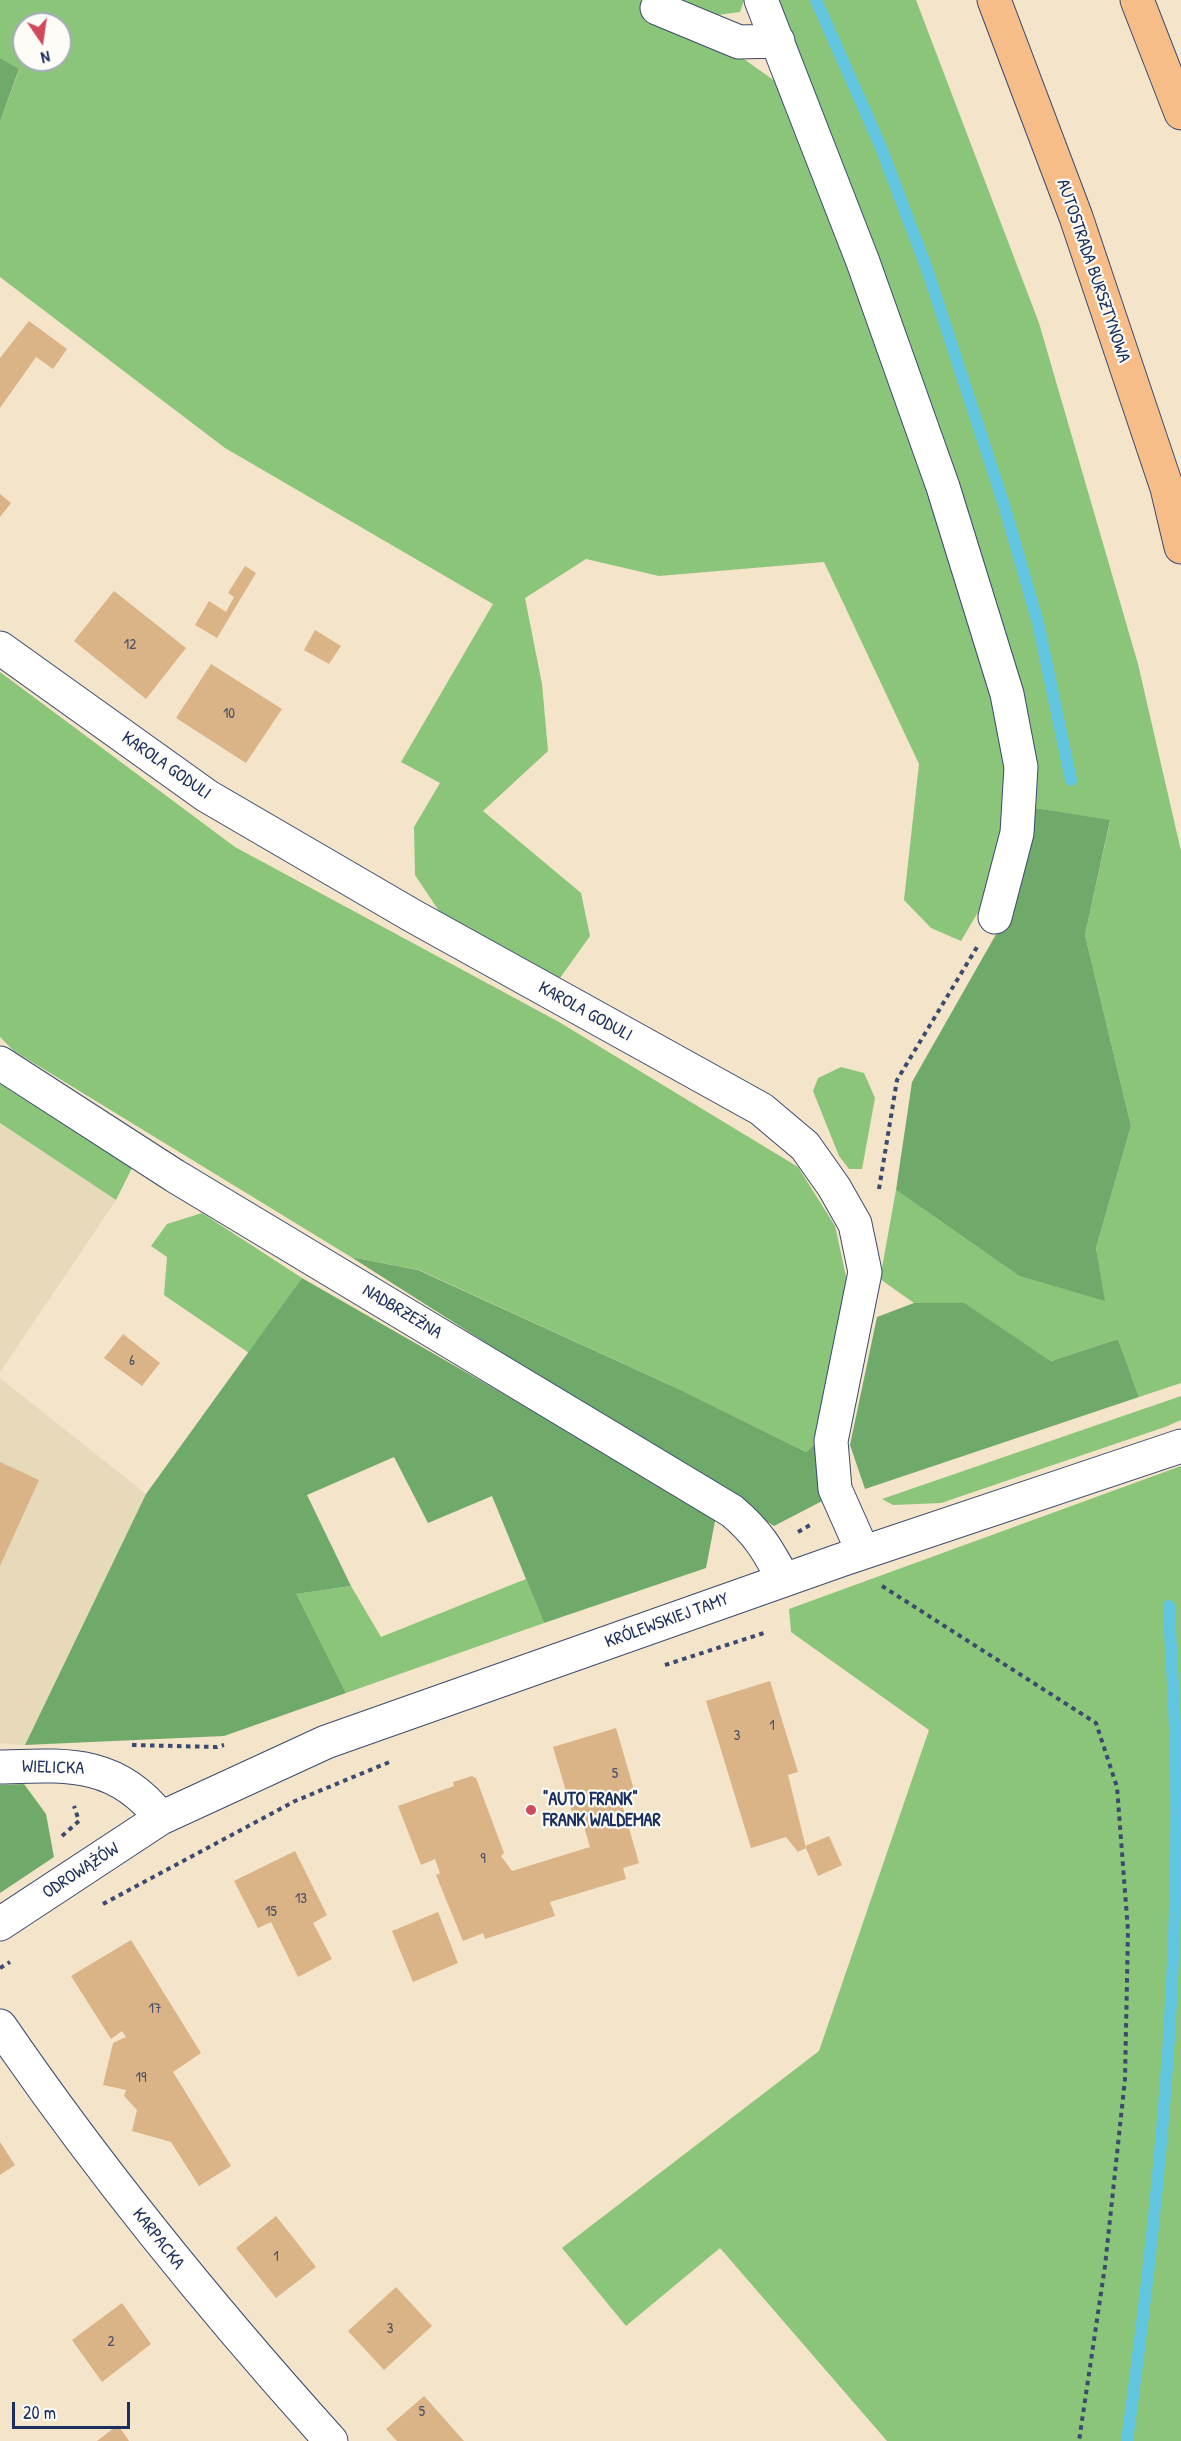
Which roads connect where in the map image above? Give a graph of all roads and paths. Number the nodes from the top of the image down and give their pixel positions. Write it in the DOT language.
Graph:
graph roads {
  1 [pos="761,0"];
  2 [pos="994,0"];
  3 [pos="1137,0"];
  4 [pos="657,8"];
  5 [pos="778,41"];
  6 [pos="1181,113"];
  7 [pos="1181,547"];
  8 [pos="0,648"];
  9 [pos="995,917"];
  10 [pos="0,1063"];
  11 [pos="879,1193"];
  12 [pos="1181,1446"];
  13 [pos="852,1556"];
  14 [pos="784,1580"];
  15 [pos="767,1632"];
  16 [pos="664,1665"];
  17 [pos="395,1760"];
  18 [pos="0,1767"];
  19 [pos="73,1802"];
  20 [pos="161,1818"];
  21 [pos="52,1842"];
  22 [pos="96,1908"];
  23 [pos="0,1924"];
  24 [pos="19,1956"];
  25 [pos="0,1968"];
  26 [pos="0,2026"];
  27 [pos="331,2441"];
  28 [pos="1079,2441"];
  1 -- 5 [label="street"];
  2 -- 7 [label="highway, AUTOSTRADA BURSZTYNOWA"];
  3 -- 6 [label="highway"];
  4 -- 5 [label="street"];
  5 -- 9 [label="street"];
  8 -- 13 [label="street, KAROLA GODULI"];
  9 -- 11 [label="path"];
  10 -- 14 [label="street, NADBRZEŻNA"];
  12 -- 13 [label="street, KRÓLEWSKIEJ TAMY"];
  13 -- 14 [label="street, KRÓLEWSKIEJ TAMY"];
  13 -- 28 [label="path"];
  14 -- 20 [label="street, KRÓLEWSKIEJ TAMY"];
  15 -- 16 [label="path"];
  17 -- 22 [label="path"];
  18 -- 20 [label="street, WIELICKA"];
  19 -- 21 [label="path"];
  20 -- 23 [label="street, ODROWĄŻÓW"];
  24 -- 25 [label="path"];
  26 -- 27 [label="street, KARPACKA"];
}
